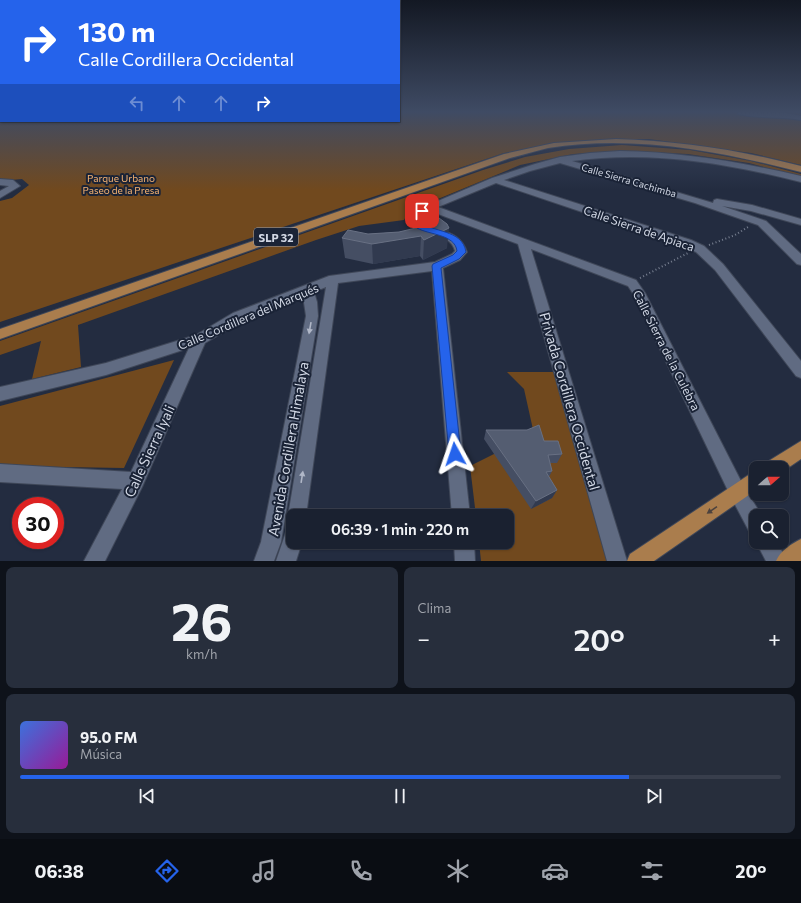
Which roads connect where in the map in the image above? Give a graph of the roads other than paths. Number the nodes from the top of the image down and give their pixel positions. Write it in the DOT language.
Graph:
graph roads {
  1 [pos="560,160"];
  2 [pos="801,168"];
  3 [pos="801,179"];
  4 [pos="496,180"];
  5 [pos="0,182"];
  6 [pos="0,195"];
  7 [pos="698,201"];
  8 [pos="430,207"];
  9 [pos="777,215"];
  10 [pos="801,222"];
  11 [pos="762,223"];
  12 [pos="523,241"];
  13 [pos="801,261"];
  14 [pos="437,266"];
  15 [pos="333,279"];
  16 [pos="307,290"];
  17 [pos="329,304"];
  18 [pos="311,308"];
  19 [pos="0,334"];
  20 [pos="200,339"];
  21 [pos="801,372"];
  22 [pos="0,394"];
  23 [pos="801,449"];
  24 [pos="783,461"];
  25 [pos="2,476"];
  26 [pos="136,481"];
  27 [pos="749,485"];
  28 [pos="738,493"];
  29 [pos="297,509"];
  30 [pos="460,509"];
  31 [pos="749,512"];
  32 [pos="290,549"];
  33 [pos="464,549"];
  34 [pos="770,549"];
  35 [pos="801,549"];
  36 [pos="94,561"];
  37 [pos="264,561"];
  38 [pos="286,561"];
  39 [pos="465,561"];
  40 [pos="617,561"];
  41 [pos="637,561"];
  42 [pos="777,561"];
  43 [pos="786,561"];
  1 -- 3 [label="street"];
  1 -- 4 [label="street"];
  1 -- 7 [label="street, Calle Sierra Cachimba"];
  2 -- 19 [label="main road, SLP 32"];
  4 -- 8 [label="street"];
  4 -- 21 [label="street, Calle Sierra de Apiaca"];
  5 -- 6 [label="street"];
  7 -- 9 [label="street, Calle Sierra Cachimba"];
  7 -- 11 [label="street, Calle Sierra Cachimba"];
  8 -- 12 [label="street, Calle Sierra de la Culebra"];
  8 -- 14 [label="street, Calle Cordillera del Marqués"];
  9 -- 10 [label="street, Calle Sierra Cachimba"];
  9 -- 11 [label="street"];
  11 -- 13 [label="street"];
  12 -- 28 [label="street, Calle Sierra de la Culebra"];
  12 -- 40 [label="street, Privada Cordillera Occidental"];
  14 -- 15 [label="street, Calle Cordillera del Marqués"];
  14 -- 30 [label="street"];
  15 -- 16 [label="street, Calle Cordillera del Marqués"];
  15 -- 17 [label="street, Avenida Cordillera Himalaya"];
  16 -- 18 [label="street, Avenida Cordillera Himalaya"];
  16 -- 20 [label="street, Calle Cordillera del Marqués"];
  17 -- 18 [label="street"];
  29 -- 17 [label="street, Avenida Cordillera Himalaya, one-way"];
  18 -- 37 [label="street, Avenida Cordillera Himalaya, one-way"];
  20 -- 22 [label="street, Calle Cordillera del Marqués"];
  20 -- 26 [label="street, Calle Sierra Iyali"];
  23 -- 24 [label="main road"];
  25 -- 26 [label="street"];
  26 -- 36 [label="street, Calle Sierra Iyali"];
  27 -- 28 [label="main road"];
  28 -- 31 [label="street, Calle Sierra de la Culebra"];
  28 -- 41 [label="main road, one-way"];
  32 -- 38 [label="street, Avenida Cordillera Himalaya"];
  33 -- 39 [label="street"];
  34 -- 42 [label="street"];
  35 -- 43 [label="main road"];
}
